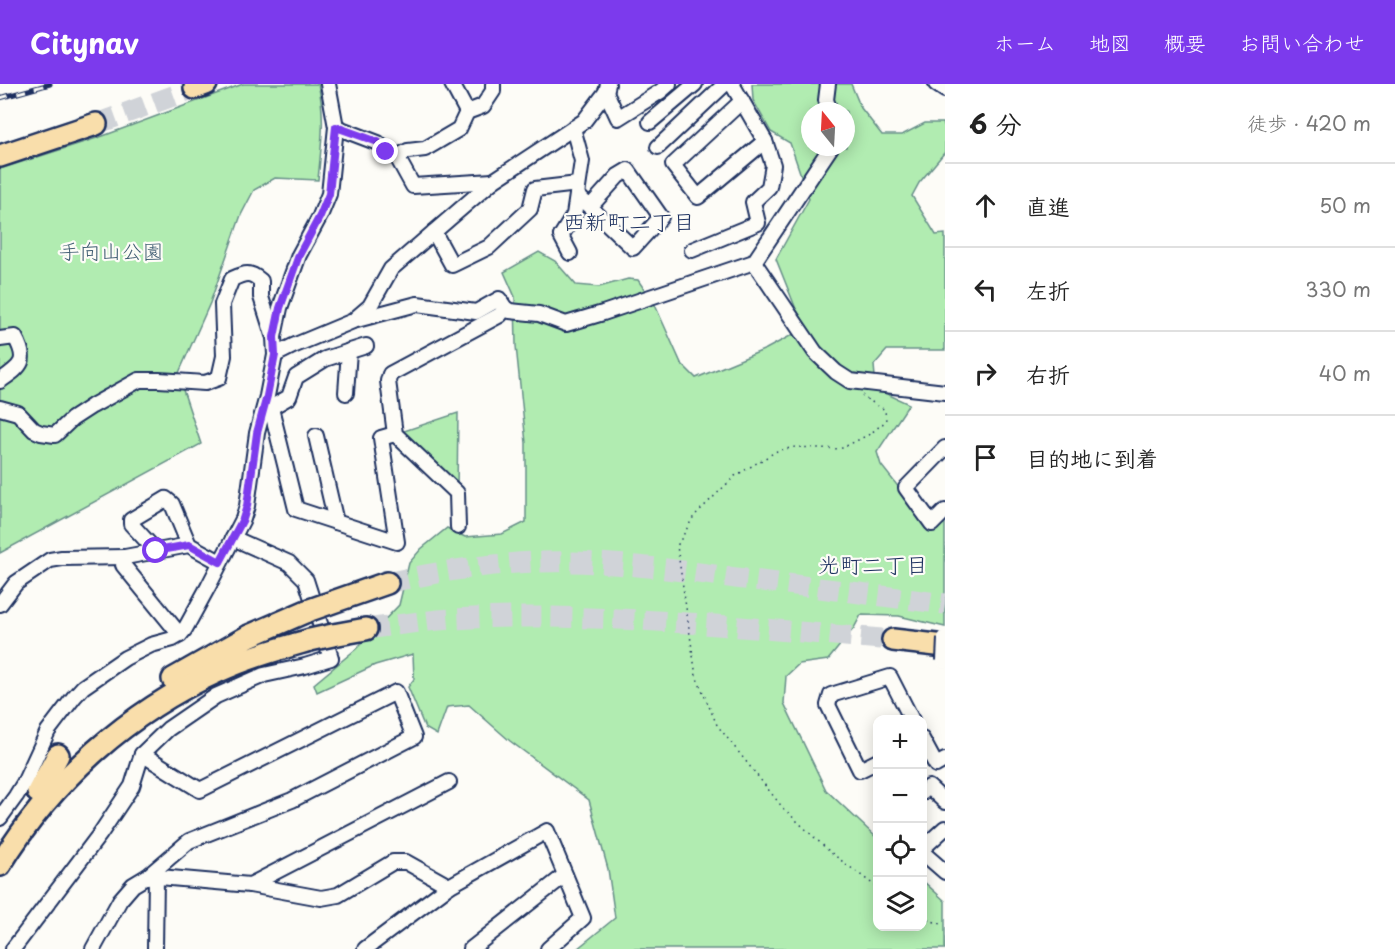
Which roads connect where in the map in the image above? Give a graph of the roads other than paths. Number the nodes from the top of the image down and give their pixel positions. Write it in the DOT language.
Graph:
graph roads {
  1 [pos="328,84"];
  2 [pos="452,84"];
  3 [pos="493,84"];
  4 [pos="663,84"];
  5 [pos="669,84"];
  6 [pos="695,84"];
  7 [pos="725,84"];
  8 [pos="732,84"];
  9 [pos="828,84"];
  10 [pos="936,84"];
  11 [pos="607,88"];
  12 [pos="945,90"];
  13 [pos="650,98"];
  14 [pos="742,100"];
  15 [pos="827,102"];
  16 [pos="467,112"];
  17 [pos="650,122"];
  18 [pos="96,124"];
  19 [pos="336,127"];
  20 [pos="573,128"];
  21 [pos="765,141"];
  22 [pos="658,147"];
  23 [pos="0,156"];
  24 [pos="825,156"];
  25 [pos="397,157"];
  26 [pos="493,182"];
  27 [pos="578,189"];
  28 [pos="590,207"];
  29 [pos="434,232"];
  30 [pos="692,250"];
  31 [pos="570,253"];
  32 [pos="754,262"];
  33 [pos="505,309"];
  34 [pos="352,321"];
  35 [pos="274,337"];
  36 [pos="0,339"];
  37 [pos="366,346"];
  38 [pos="349,351"];
  39 [pos="275,355"];
  40 [pos="0,381"];
  41 [pos="945,392"];
  42 [pos="346,393"];
  43 [pos="0,408"];
  44 [pos="266,411"];
  45 [pos="395,434"];
  46 [pos="316,436"];
  47 [pos="945,448"];
  48 [pos="945,511"];
  49 [pos="336,522"];
  50 [pos="458,527"];
  51 [pos="233,538"];
  52 [pos="189,545"];
  53 [pos="156,551"];
  54 [pos="125,557"];
  55 [pos="220,562"];
  56 [pos="387,583"];
  57 [pos="0,604"];
  58 [pos="366,629"];
  59 [pos="180,635"];
  60 [pos="945,638"];
  61 [pos="893,640"];
  62 [pos="222,651"];
  63 [pos="945,657"];
  64 [pos="174,666"];
  65 [pos="909,715"];
  66 [pos="927,748"];
  67 [pos="142,754"];
  68 [pos="58,755"];
  69 [pos="945,760"];
  70 [pos="873,763"];
  71 [pos="449,782"];
  72 [pos="927,789"];
  73 [pos="38,792"];
  74 [pos="945,802"];
  75 [pos="0,818"];
  76 [pos="945,828"];
  77 [pos="0,844"];
  78 [pos="927,846"];
  79 [pos="927,856"];
  80 [pos="0,865"];
  81 [pos="945,872"];
  82 [pos="565,875"];
  83 [pos="152,876"];
  84 [pos="250,885"];
  85 [pos="449,886"];
  86 [pos="13,949"];
  87 [pos="93,949"];
  88 [pos="155,949"];
  89 [pos="365,949"];
  90 [pos="471,949"];
  91 [pos="548,949"];
  1 -- 19 [label="street"];
  2 -- 16 [label="street"];
  3 -- 16 [label="street"];
  4 -- 13 [label="street"];
  5 -- 13 [label="street"];
  6 -- 17 [label="street"];
  7 -- 22 [label="street"];
  8 -- 14 [label="street"];
  9 -- 15 [label="street"];
  10 -- 12 [label="street"];
  11 -- 13 [label="street"];
  11 -- 20 [label="street"];
  14 -- 21 [label="street"];
  14 -- 21 [label="street"];
  16 -- 25 [label="street"];
  18 -- 23 [label="highway"];
  19 -- 25 [label="street"];
  19 -- 35 [label="street"];
  20 -- 26 [label="street"];
  20 -- 27 [label="street"];
  21 -- 30 [label="street"];
  24 -- 32 [label="street"];
  25 -- 26 [label="street"];
  26 -- 29 [label="street"];
  27 -- 28 [label="street"];
  27 -- 29 [label="street"];
  27 -- 31 [label="street"];
  29 -- 34 [label="street"];
  32 -- 33 [label="street"];
  32 -- 41 [label="street"];
  33 -- 34 [label="street"];
  33 -- 45 [label="street"];
  34 -- 39 [label="street"];
  35 -- 39 [label="street"];
  35 -- 43 [label="street"];
  36 -- 40 [label="street"];
  37 -- 38 [label="street"];
  38 -- 42 [label="street"];
  38 -- 44 [label="street"];
  39 -- 44 [label="street"];
  44 -- 49 [label="street"];
  44 -- 51 [label="street"];
  45 -- 49 [label="street"];
  45 -- 50 [label="street"];
  46 -- 49 [label="street"];
  47 -- 48 [label="street"];
  51 -- 55 [label="street"];
  51 -- 67 [label="street"];
  52 -- 53 [label="street"];
  52 -- 53 [label="street"];
  52 -- 55 [label="street"];
  53 -- 54 [label="street"];
  54 -- 57 [label="street"];
  54 -- 59 [label="street"];
  55 -- 59 [label="street"];
  56 -- 62 [label="highway"];
  58 -- 80 [label="highway, bridge"];
  59 -- 75 [label="street"];
  60 -- 63 [label="street, bridge"];
  61 -- 63 [label="highway"];
  62 -- 64 [label="highway"];
  62 -- 73 [label="highway"];
  65 -- 70 [label="street"];
  66 -- 69 [label="street"];
  67 -- 83 [label="street"];
  67 -- 86 [label="street"];
  68 -- 73 [label="highway"];
  71 -- 84 [label="street"];
  72 -- 74 [label="street"];
  73 -- 77 [label="highway"];
  76 -- 78 [label="street"];
  79 -- 81 [label="street"];
  82 -- 85 [label="street"];
  82 -- 90 [label="street"];
  82 -- 91 [label="street"];
  83 -- 84 [label="street"];
  83 -- 87 [label="street"];
  83 -- 88 [label="street"];
  84 -- 85 [label="street"];
  85 -- 89 [label="street"];
}
